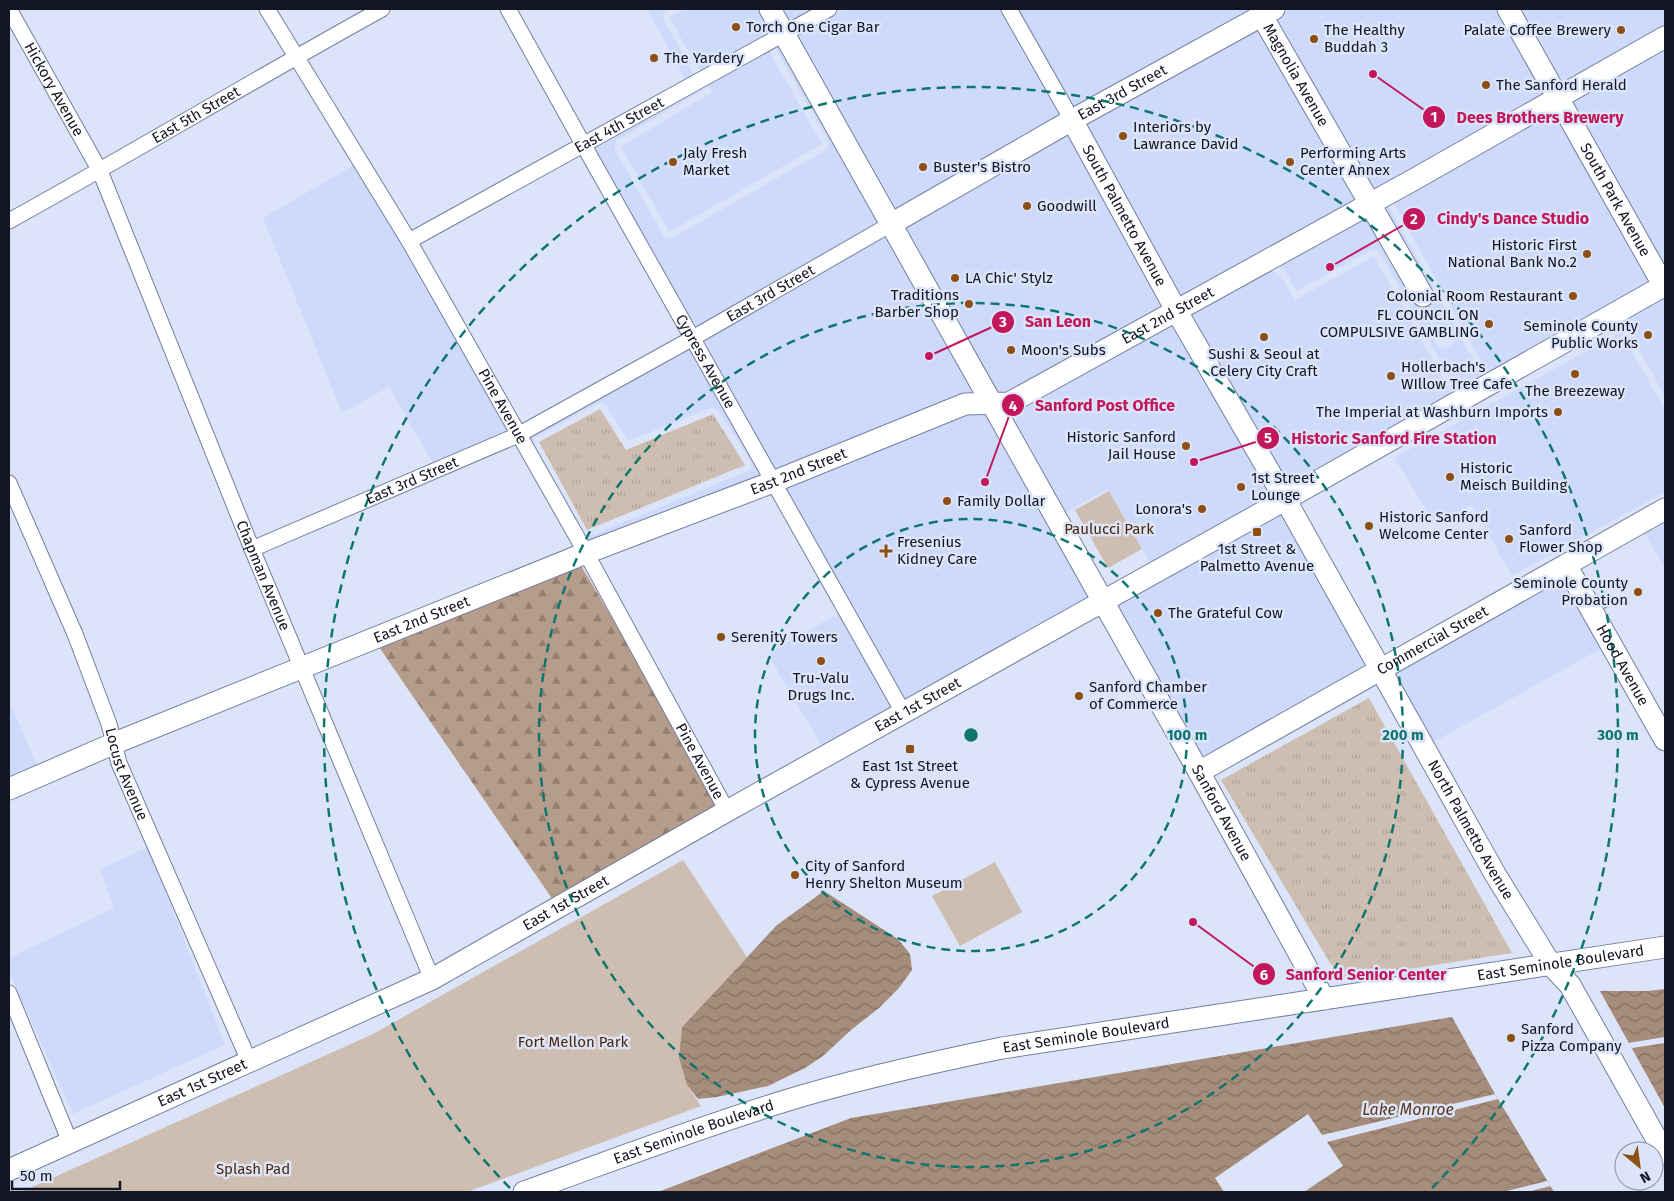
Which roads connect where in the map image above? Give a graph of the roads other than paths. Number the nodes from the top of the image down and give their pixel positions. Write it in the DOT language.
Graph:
graph roads {
  1 [pos="9,9"];
  2 [pos="267,9"];
  3 [pos="382,9"];
  4 [pos="508,9"];
  5 [pos="770,9"];
  6 [pos="829,9"];
  7 [pos="1009,9"];
  8 [pos="1508,9"];
  9 [pos="1264,11"];
  10 [pos="784,33"];
  11 [pos="1665,37"];
  12 [pos="296,56"];
  13 [pos="1558,97"];
  14 [pos="1072,120"];
  15 [pos="583,144"];
  16 [pos="100,171"];
  17 [pos="1370,203"];
  18 [pos="9,221"];
  19 [pos="891,224"];
  20 [pos="409,241"];
  21 [pos="1665,286"];
  22 [pos="1423,296"];
  23 [pos="1176,310"];
  24 [pos="693,338"];
  25 [pos="992,403"];
  26 [pos="518,434"];
  27 [pos="773,482"];
  28 [pos="9,483"];
  29 [pos="1285,499"];
  30 [pos="14,509"];
  31 [pos="1665,509"];
  32 [pos="252,549"];
  33 [pos="586,553"];
  34 [pos="1566,565"];
  35 [pos="1103,602"];
  36 [pos="303,668"];
  37 [pos="1380,670"];
  38 [pos="903,712"];
  39 [pos="1665,740"];
  40 [pos="115,743"];
  41 [pos="1199,772"];
  42 [pos="9,789"];
  43 [pos="727,811"];
  44 [pos="1665,947"];
  45 [pos="1551,965"];
  46 [pos="432,979"];
  47 [pos="9,993"];
  48 [pos="1324,999"];
  49 [pos="249,1061"];
  50 [pos="70,1142"];
  51 [pos="1665,1154"];
  52 [pos="9,1170"];
  53 [pos="524,1192"];
  1 -- 16 [label="street, Hickory Avenue"];
  2 -- 12 [label="street, Pine Avenue"];
  3 -- 12 [label="street, East 5th Street"];
  4 -- 15 [label="street, Cypress Avenue"];
  5 -- 10 [label="street, Sanford Avenue"];
  6 -- 10 [label="street, East 4th Street"];
  7 -- 14 [label="street, South Palmetto Avenue"];
  8 -- 13 [label="street, South Park Avenue"];
  9 -- 14 [label="street, East 3rd Street"];
  9 -- 17 [label="street, Magnolia Avenue"];
  10 -- 15 [label="street, East 4th Street"];
  10 -- 19 [label="street, Sanford Avenue"];
  11 -- 13 [label="street, East 2nd Street"];
  12 -- 16 [label="street, East 5th Street"];
  12 -- 20 [label="street, Pine Avenue"];
  13 -- 17 [label="street, East 2nd Street"];
  13 -- 21 [label="street, South Park Avenue"];
  14 -- 19 [label="street, East 3rd Street"];
  14 -- 23 [label="street, South Palmetto Avenue"];
  15 -- 20 [label="street, East 4th Street"];
  15 -- 24 [label="street, Cypress Avenue"];
  16 -- 18 [label="street, East 5th Street"];
  16 -- 32 [label="street, Chapman Avenue"];
  17 -- 22 [label="street, Magnolia Avenue"];
  17 -- 23 [label="street, East 2nd Street"];
  19 -- 24 [label="street, East 3rd Street"];
  19 -- 25 [label="street, Sanford Avenue"];
  20 -- 26 [label="street, Pine Avenue"];
  21 -- 29 [label="street, East 1st Street"];
  23 -- 25 [label="street, East 2nd Street"];
  23 -- 29 [label="street, South Palmetto Avenue"];
  24 -- 26 [label="street, East 3rd Street"];
  24 -- 27 [label="street, Cypress Avenue"];
  25 -- 27 [label="street, East 2nd Street"];
  25 -- 35 [label="street, Sanford Avenue"];
  26 -- 32 [label="street, East 3rd Street"];
  26 -- 33 [label="street, Pine Avenue"];
  27 -- 33 [label="street, East 2nd Street"];
  27 -- 38 [label="street, Cypress Avenue"];
  28 -- 30 [label="street, Locust Avenue"];
  29 -- 35 [label="street, East 1st Street"];
  29 -- 37 [label="street, North Palmetto Avenue"];
  30 -- 40 [label="street, Locust Avenue"];
  31 -- 34 [label="street, Commercial Street"];
  32 -- 36 [label="street, Chapman Avenue"];
  33 -- 36 [label="street, East 2nd Street"];
  33 -- 43 [label="street, Pine Avenue"];
  34 -- 37 [label="street, Commercial Street"];
  34 -- 39 [label="street, Hood Avenue"];
  35 -- 38 [label="street, East 1st Street"];
  35 -- 41 [label="street, Sanford Avenue"];
  36 -- 40 [label="street, East 2nd Street"];
  36 -- 46 [label="street, Chapman Avenue"];
  37 -- 41 [label="street, Commercial Street"];
  37 -- 45 [label="street, North Palmetto Avenue"];
  38 -- 43 [label="street, East 1st Street"];
  40 -- 42 [label="street, East 2nd Street"];
  40 -- 49 [label="street, Locust Avenue"];
  41 -- 48 [label="street, Sanford Avenue"];
  43 -- 46 [label="street, East 1st Street"];
  44 -- 45 [label="street, East Seminole Boulevard"];
  45 -- 48 [label="street, East Seminole Boulevard"];
  45 -- 51 [label="street, North Palmetto Avenue"];
  46 -- 49 [label="street, East 1st Street"];
  47 -- 50 [label="street"];
  48 -- 53 [label="street, East Seminole Boulevard"];
  49 -- 50 [label="street, East 1st Street"];
  50 -- 52 [label="street, East 1st Street"];
}
